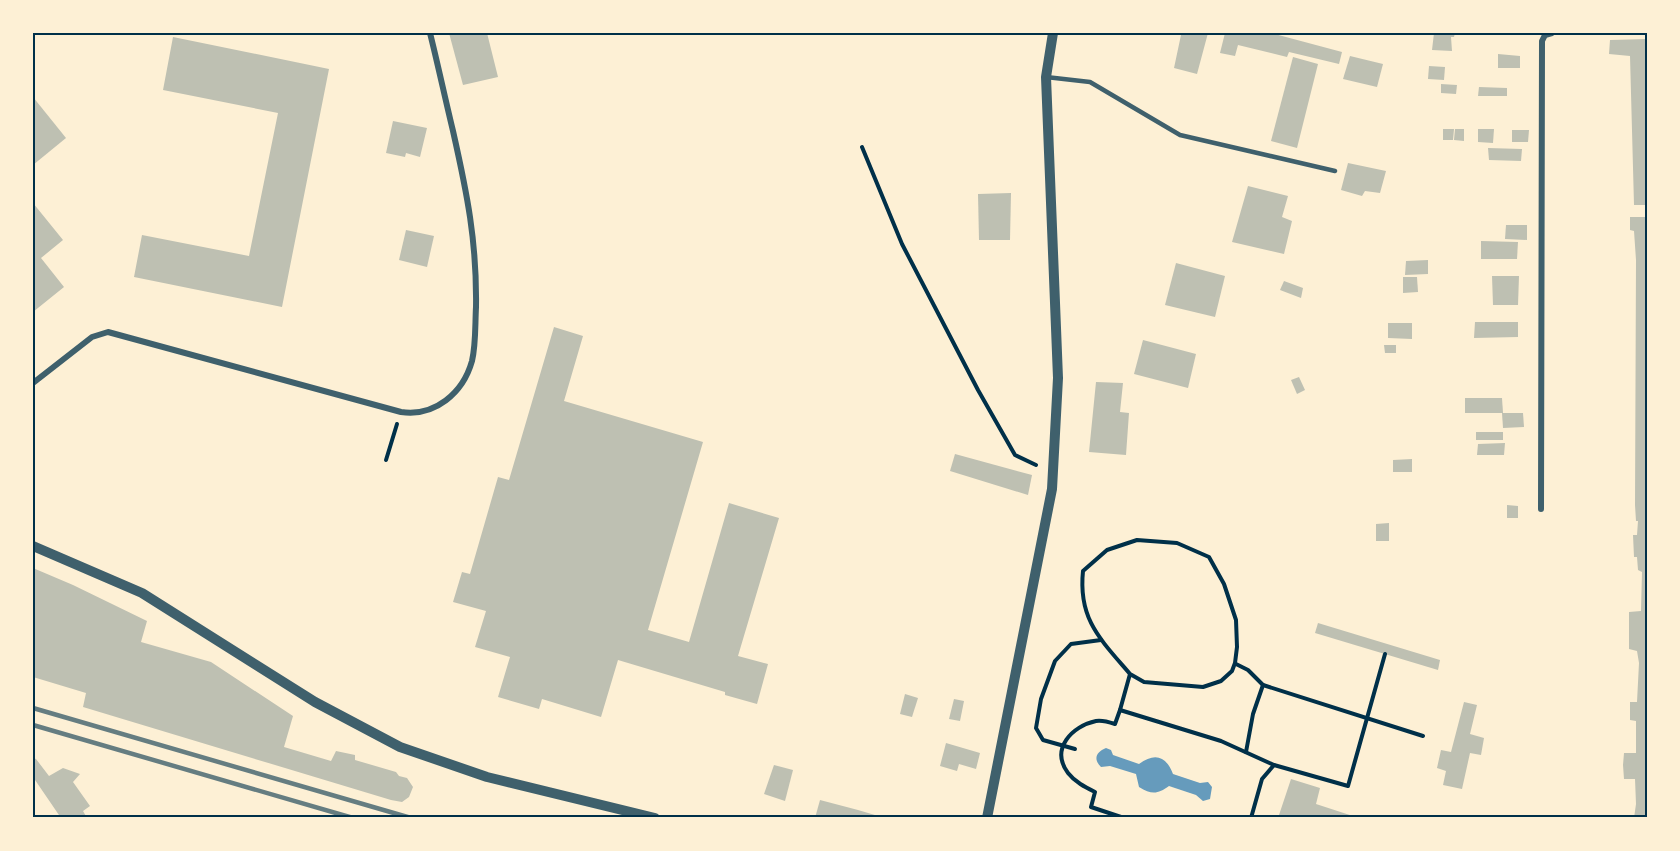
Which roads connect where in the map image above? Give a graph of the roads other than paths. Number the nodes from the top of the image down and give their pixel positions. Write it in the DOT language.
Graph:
graph roads {
  1 [pos="430,33"];
  2 [pos="1053,33"];
  3 [pos="1552,33"];
  4 [pos="1046,78"];
  5 [pos="1335,171"];
  6 [pos="33,383"];
  7 [pos="1541,509"];
  8 [pos="33,546"];
  9 [pos="655,818"];
  10 [pos="987,818"];
  1 -- 6 [label="street"];
  2 -- 4 [label="street"];
  3 -- 7 [label="street"];
  4 -- 5 [label="lane"];
  4 -- 10 [label="street"];
  8 -- 9 [label="street"];
}
